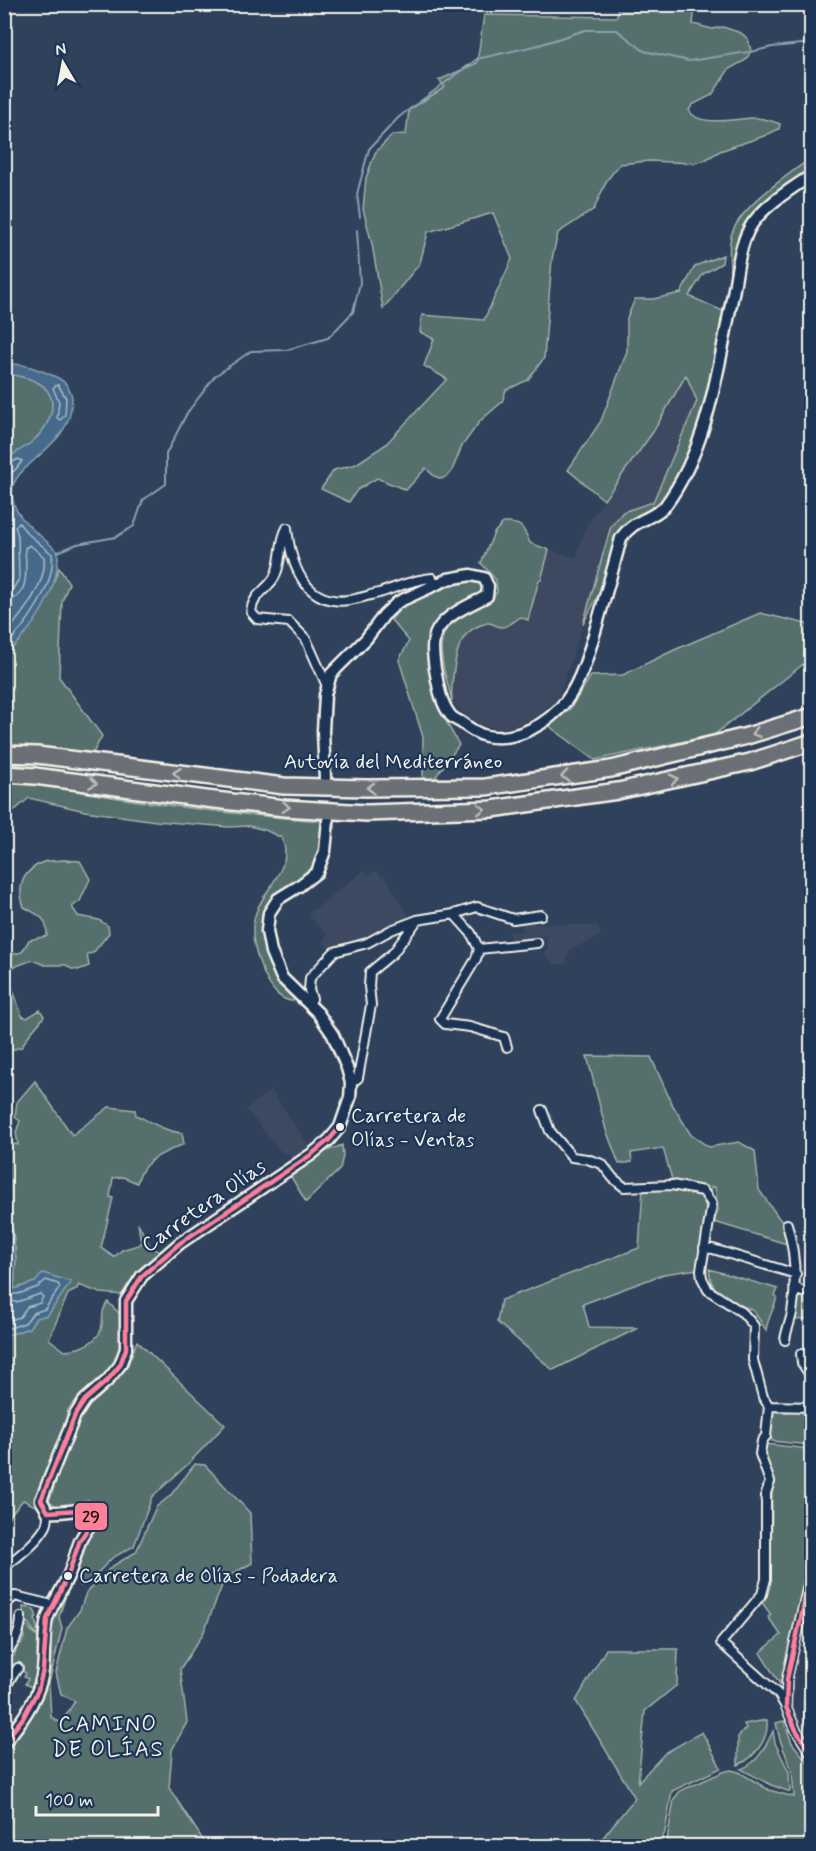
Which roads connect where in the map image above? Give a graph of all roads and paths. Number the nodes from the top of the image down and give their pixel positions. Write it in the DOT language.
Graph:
graph roads {
  1 [pos="812,175"];
  2 [pos="435,585"];
  3 [pos="327,686"];
  4 [pos="812,716"];
  5 [pos="812,742"];
  6 [pos="4,754"];
  7 [pos="4,774"];
  8 [pos="325,778"];
  9 [pos="328,821"];
  10 [pos="454,914"];
  11 [pos="541,915"];
  12 [pos="417,920"];
  13 [pos="537,943"];
  14 [pos="479,949"];
  15 [pos="308,1004"];
  16 [pos="507,1047"];
  17 [pos="351,1083"];
  18 [pos="542,1110"];
  19 [pos="787,1224"];
  20 [pos="704,1248"];
  21 [pos="796,1274"];
  22 [pos="795,1286"];
  23 [pos="812,1288"];
  24 [pos="785,1340"];
  25 [pos="801,1354"];
  26 [pos="812,1378"];
  27 [pos="769,1406"];
  28 [pos="812,1407"];
  29 [pos="48,1512"];
  30 [pos="4,1567"];
  31 [pos="812,1567"];
  32 [pos="4,1605"];
  33 [pos="52,1605"];
  34 [pos="21,1617"];
  35 [pos="4,1655"];
  36 [pos="18,1668"];
  37 [pos="812,1686"];
  38 [pos="4,1690"];
  39 [pos="786,1707"];
  40 [pos="812,1726"];
  41 [pos="4,1743"];
  42 [pos="812,1755"];
  1 -- 2 [label="main road"];
  2 -- 3 [label="main road"];
  2 -- 3 [label="street"];
  3 -- 8 [label="main road"];
  4 -- 6 [label="highway, Autovía del Mediterráneo, one-way"];
  7 -- 5 [label="highway, one-way"];
  9 -- 15 [label="main road"];
  10 -- 11 [label="street"];
  10 -- 12 [label="street"];
  10 -- 14 [label="street"];
  12 -- 15 [label="street"];
  12 -- 17 [label="street"];
  13 -- 14 [label="street"];
  14 -- 16 [label="street"];
  15 -- 17 [label="main road"];
  17 -- 29 [label="main road, Carretera Olías"];
  18 -- 20 [label="street"];
  19 -- 21 [label="street"];
  20 -- 21 [label="street"];
  20 -- 27 [label="street"];
  21 -- 22 [label="street"];
  22 -- 23 [label="street"];
  22 -- 24 [label="street"];
  25 -- 26 [label="street"];
  27 -- 28 [label="street"];
  27 -- 39 [label="street"];
  29 -- 30 [label="street"];
  29 -- 33 [label="main road"];
  31 -- 39 [label="street"];
  32 -- 33 [label="street"];
  33 -- 41 [label="main road"];
  34 -- 35 [label="street"];
  36 -- 38 [label="street"];
  37 -- 40 [label="street"];
  39 -- 42 [label="street"];
}
